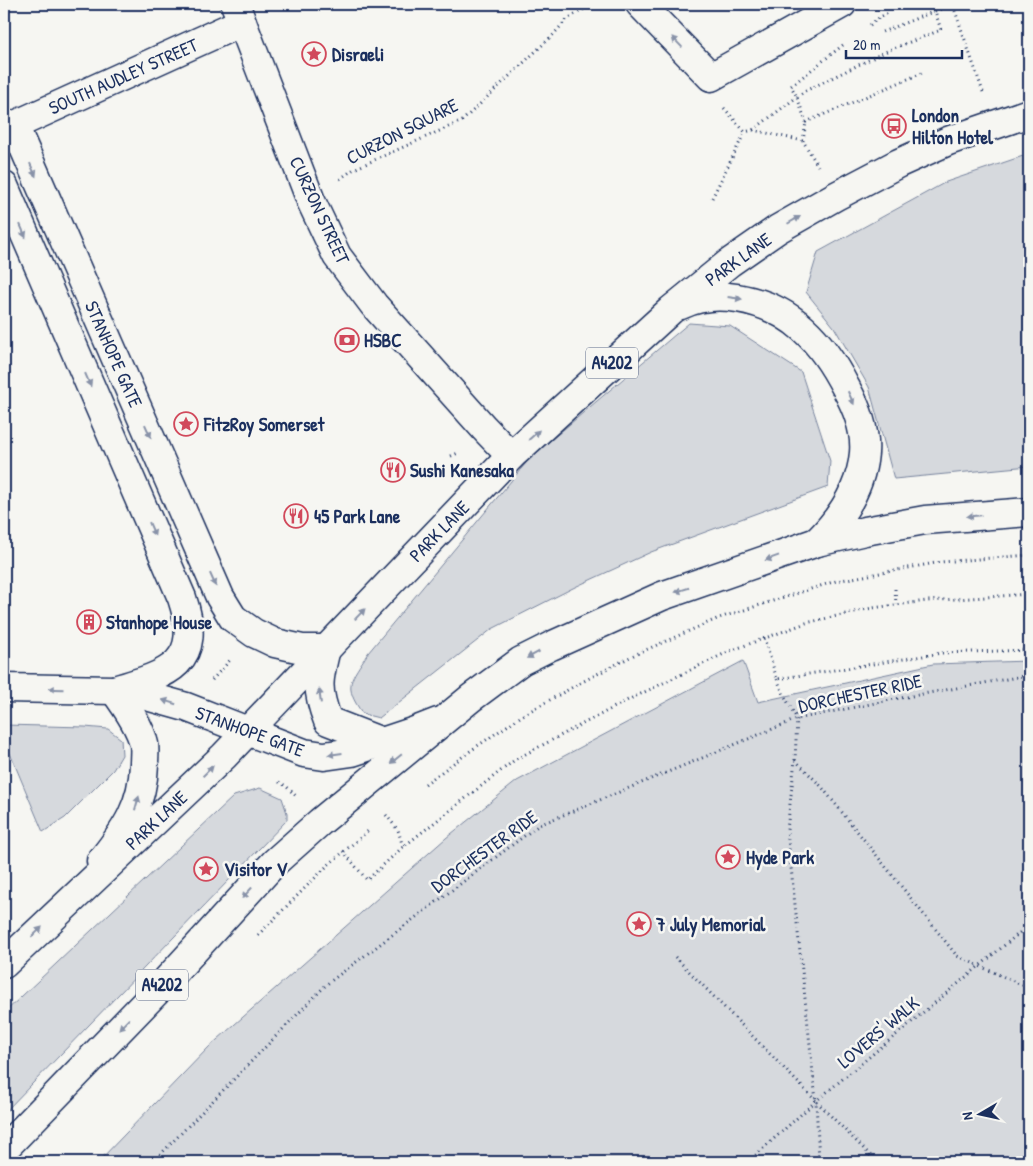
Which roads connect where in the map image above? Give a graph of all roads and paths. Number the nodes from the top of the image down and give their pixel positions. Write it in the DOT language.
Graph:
graph roads {
  1 [pos="593,4"];
  2 [pos="640,4"];
  3 [pos="842,4"];
  4 [pos="935,11"];
  5 [pos="891,12"];
  6 [pos="238,13"];
  7 [pos="864,30"];
  8 [pos="882,32"];
  9 [pos="849,41"];
  10 [pos="922,73"];
  11 [pos="797,97"];
  12 [pos="722,104"];
  13 [pos="1029,113"];
  14 [pos="806,122"];
  15 [pos="994,124"];
  16 [pos="9,127"];
  17 [pos="753,130"];
  18 [pos="745,132"];
  19 [pos="803,141"];
  20 [pos="4,186"];
  21 [pos="836,196"];
  22 [pos="712,198"];
  23 [pos="311,201"];
  24 [pos="671,310"];
  25 [pos="458,453"];
  26 [pos="451,456"];
  27 [pos="511,456"];
  28 [pos="1029,512"];
  29 [pos="817,542"];
  30 [pos="1029,555"];
  31 [pos="895,589"];
  32 [pos="1029,594"];
  33 [pos="896,604"];
  34 [pos="764,638"];
  35 [pos="326,649"];
  36 [pos="1029,650"];
  37 [pos="238,652"];
  38 [pos="1029,675"];
  39 [pos="777,679"];
  40 [pos="211,681"];
  41 [pos="4,688"];
  42 [pos="114,690"];
  43 [pos="448,717"];
  44 [pos="797,719"];
  45 [pos="248,731"];
  46 [pos="382,742"];
  47 [pos="795,760"];
  48 [pos="277,782"];
  49 [pos="422,785"];
  50 [pos="298,798"];
  51 [pos="393,809"];
  52 [pos="338,845"];
  53 [pos="404,847"];
  54 [pos="344,852"];
  55 [pos="70,900"];
  56 [pos="1029,925"];
  57 [pos="253,940"];
  58 [pos="675,957"];
  59 [pos="4,964"];
  60 [pos="978,966"];
  61 [pos="1029,988"];
  62 [pos="816,1101"];
  63 [pos="4,1149"];
  64 [pos="153,1162"];
  65 [pos="748,1162"];
  66 [pos="819,1162"];
  67 [pos="877,1162"];
  1 -- 23 [label="path, CURZON SQUARE"];
  3 -- 2 [label="main road, one-way"];
  4 -- 8 [label="path"];
  4 -- 11 [label="path"];
  4 -- 15 [label="path"];
  5 -- 7 [label="path"];
  6 -- 16 [label="main road, SOUTH AUDLEY STREET"];
  6 -- 23 [label="main road, CURZON STREET"];
  9 -- 11 [label="path"];
  10 -- 14 [label="path"];
  11 -- 14 [label="path"];
  11 -- 17 [label="path"];
  12 -- 18 [label="path"];
  13 -- 15 [label="main road, PARK LANE / A4202"];
  14 -- 19 [label="path"];
  15 -- 21 [label="main road, PARK LANE / A4202"];
  16 -- 35 [label="main road, STANHOPE GATE, one-way"];
  17 -- 18 [label="path"];
  17 -- 19 [label="path"];
  18 -- 22 [label="path"];
  19 -- 21 [label="path"];
  20 -- 42 [label="main road, STANHOPE GATE, one-way"];
  24 -- 21 [label="main road, PARK LANE / A4202, one-way"];
  23 -- 27 [label="main road, CURZON STREET"];
  27 -- 24 [label="main road, PARK LANE / A4202, one-way"];
  24 -- 29 [label="main road, A4202, one-way"];
  25 -- 26 [label="path"];
  35 -- 27 [label="main road, PARK LANE / A4202, one-way"];
  28 -- 29 [label="main road, A4202, one-way"];
  29 -- 43 [label="main road, A4202, one-way"];
  30 -- 49 [label="path"];
  31 -- 33 [label="path"];
  32 -- 33 [label="path"];
  33 -- 34 [label="path"];
  34 -- 39 [label="path"];
  34 -- 53 [label="path"];
  35 -- 45 [label="main road, PARK LANE / A4202"];
  46 -- 35 [label="main road, STANHOPE GATE, one-way"];
  36 -- 39 [label="path"];
  37 -- 40 [label="path"];
  38 -- 44 [label="path, DORCHESTER RIDE"];
  39 -- 44 [label="path"];
  42 -- 41 [label="main road, one-way"];
  45 -- 42 [label="main road, STANHOPE GATE, one-way"];
  55 -- 42 [label="main road, PARK LANE, one-way"];
  43 -- 46 [label="main road"];
  43 -- 63 [label="main road, A4202, one-way"];
  44 -- 47 [label="path"];
  44 -- 64 [label="path, DORCHESTER RIDE"];
  46 -- 45 [label="main road, STANHOPE GATE, one-way"];
  55 -- 45 [label="main road, PARK LANE / A4202, one-way"];
  47 -- 60 [label="path"];
  47 -- 62 [label="path"];
  48 -- 50 [label="path"];
  51 -- 53 [label="path"];
  52 -- 54 [label="path"];
  53 -- 54 [label="path"];
  54 -- 57 [label="path"];
  59 -- 55 [label="main road, PARK LANE / A4202, one-way"];
  56 -- 60 [label="path, LOVERS' WALK"];
  58 -- 62 [label="path"];
  60 -- 61 [label="path"];
  60 -- 62 [label="path, LOVERS' WALK"];
  62 -- 65 [label="path, LOVERS' WALK"];
  62 -- 66 [label="path"];
  62 -- 67 [label="path"];
}
